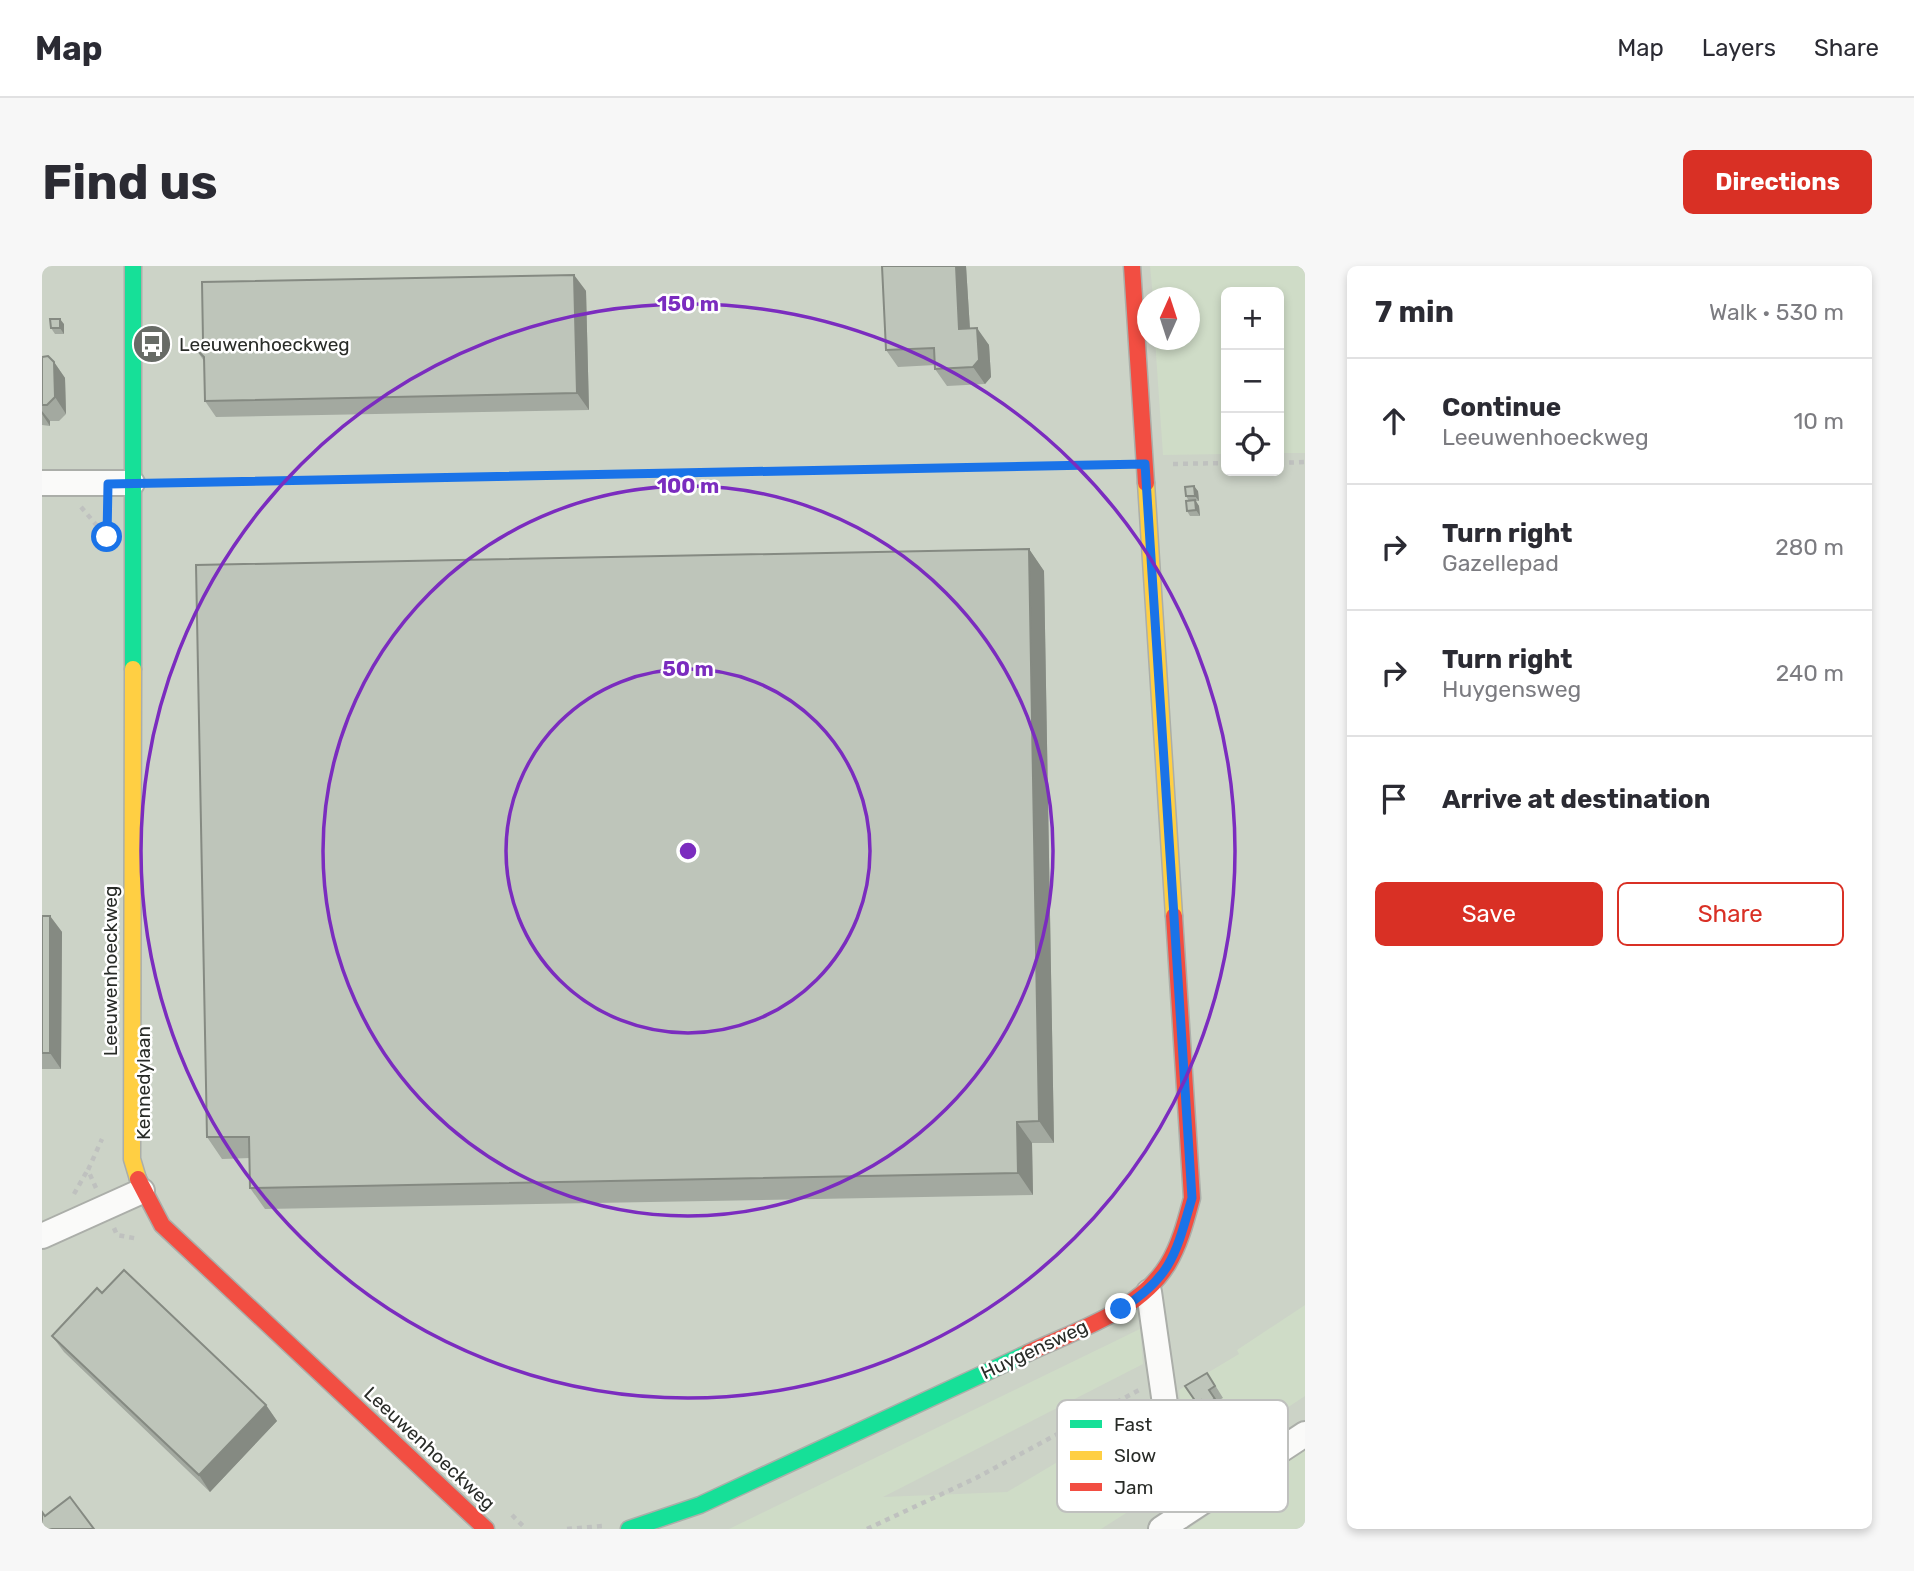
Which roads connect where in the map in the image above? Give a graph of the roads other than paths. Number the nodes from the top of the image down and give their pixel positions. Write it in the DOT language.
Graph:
graph roads {
  1 [pos="133,266"];
  2 [pos="1132,266"];
  3 [pos="51,483"];
  4 [pos="132,484"];
  5 [pos="142,1191"];
  6 [pos="42,1236"];
  7 [pos="1149,1292"];
  8 [pos="1163,1400"];
  9 [pos="1305,1434"];
  10 [pos="1288,1445"];
  11 [pos="699,1505"];
  12 [pos="1186,1512"];
  13 [pos="1171,1522"];
  14 [pos="486,1529"];
  15 [pos="629,1529"];
  16 [pos="667,1529"];
  1 -- 4 [label="street, Leeuwenhoeckweg"];
  2 -- 7 [label="street, Huygensweg"];
  3 -- 4 [label="street"];
  4 -- 5 [label="street, Leeuwenhoeckweg"];
  5 -- 6 [label="street"];
  5 -- 14 [label="street, Leeuwenhoeckweg"];
  7 -- 8 [label="street"];
  7 -- 11 [label="street, Huygensweg"];
  9 -- 10 [label="street"];
  11 -- 15 [label="street, Huygensweg"];
  11 -- 16 [label="street, Huygensweg"];
  12 -- 13 [label="street"];
}
